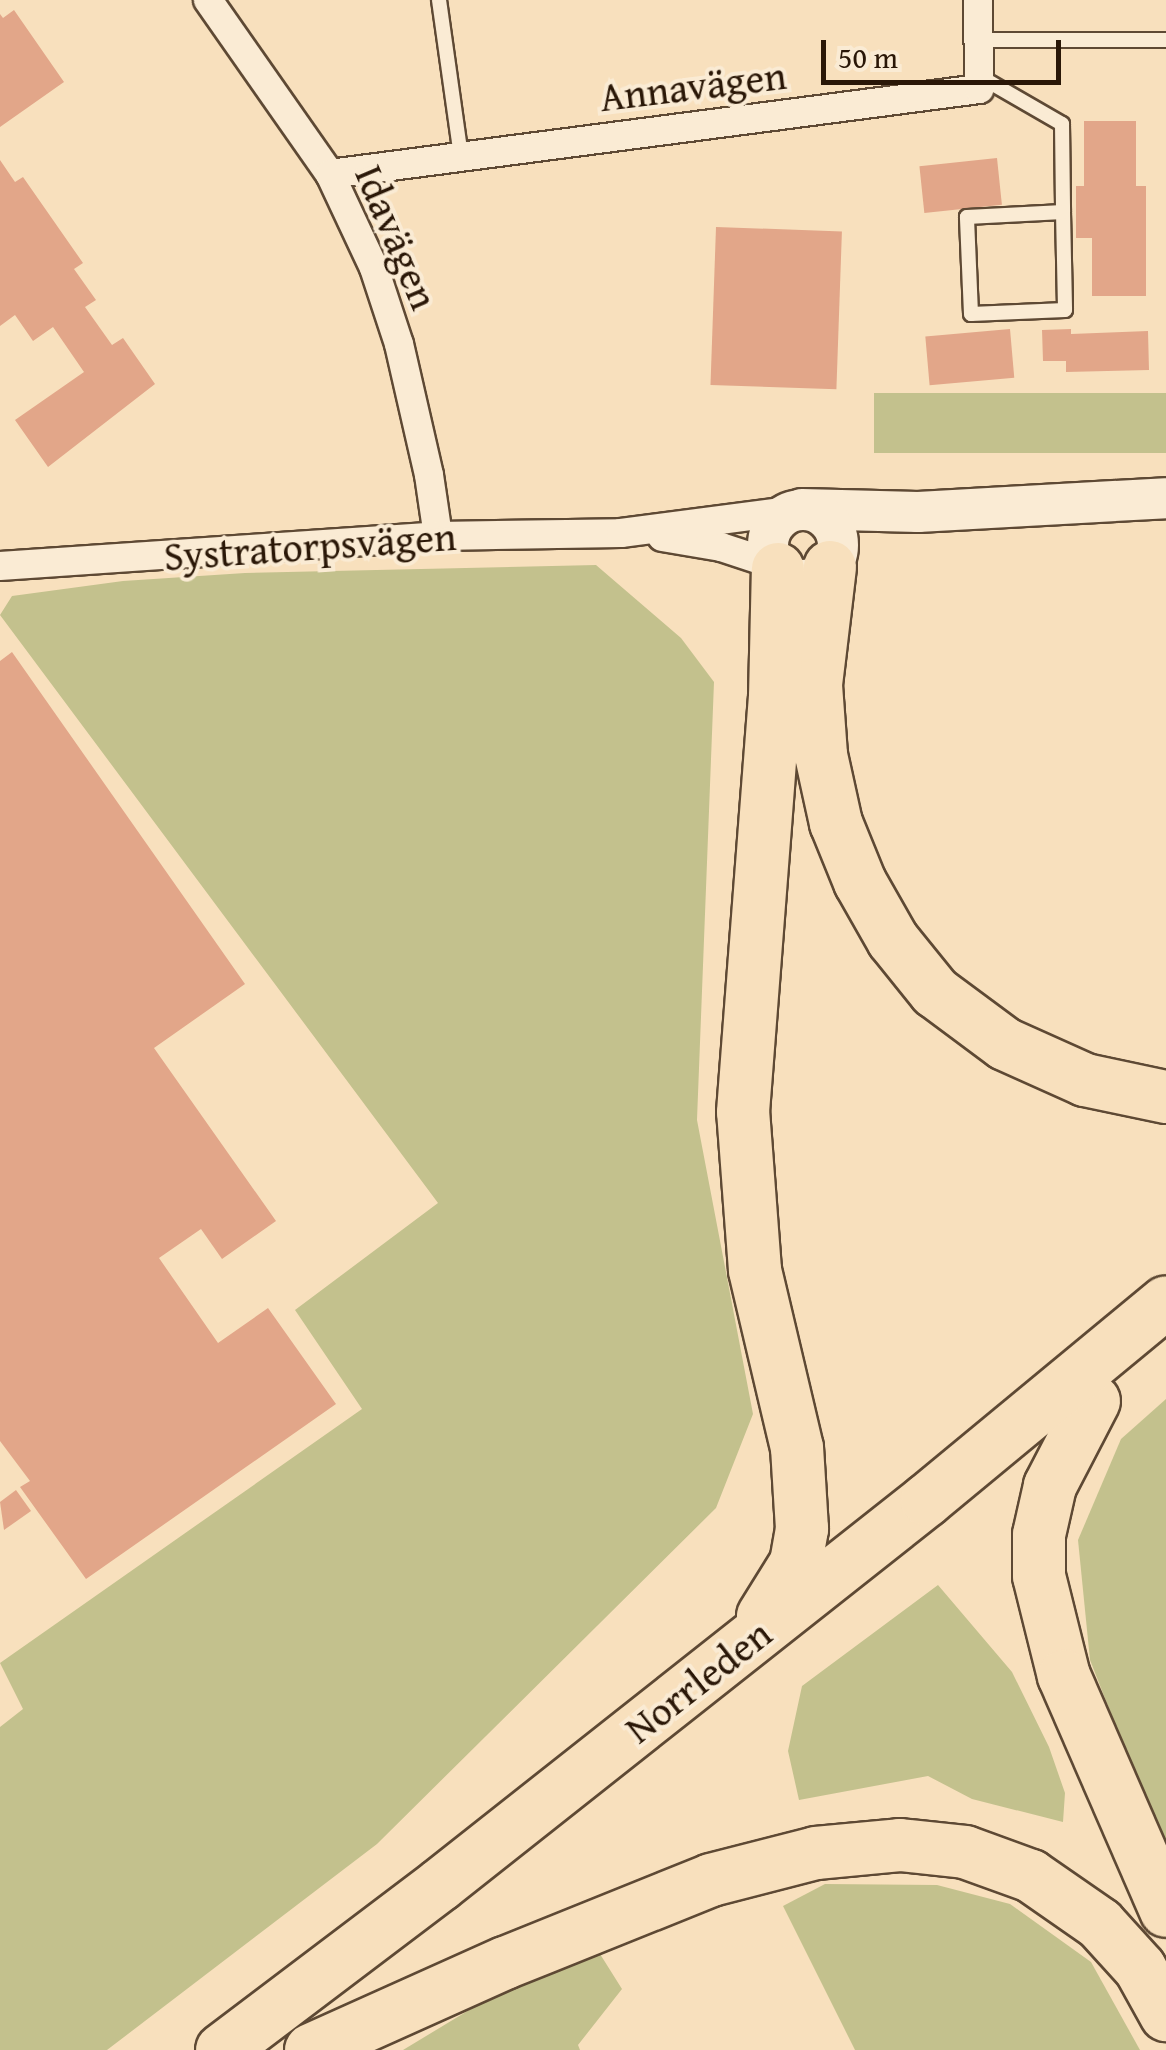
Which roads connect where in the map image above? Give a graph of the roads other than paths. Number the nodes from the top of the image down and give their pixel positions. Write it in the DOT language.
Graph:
graph roads {
  1 [pos="208,0"];
  2 [pos="439,0"];
  3 [pos="978,0"];
  4 [pos="978,40"];
  5 [pos="1166,40"];
  6 [pos="978,76"];
  7 [pos="461,157"];
  8 [pos="330,174"];
  9 [pos="1064,212"];
  10 [pos="1166,498"];
  11 [pos="799,510"];
  12 [pos="918,512"];
  13 [pos="620,533"];
  14 [pos="438,536"];
  15 [pos="832,564"];
  16 [pos="0,566"];
  17 [pos="775,566"];
  18 [pos="1166,1097"];
  19 [pos="1166,1302"];
  20 [pos="1166,1343"];
  21 [pos="1094,1401"];
  22 [pos="739,1648"];
  23 [pos="1166,1911"];
  24 [pos="1166,2015"];
  25 [pos="222,2050"];
  26 [pos="279,2050"];
  27 [pos="311,2050"];
  1 -- 8 [label="street, Idavägen"];
  2 -- 7 [label="lane"];
  3 -- 4 [label="street"];
  4 -- 5 [label="lane"];
  4 -- 6 [label="street"];
  6 -- 7 [label="street, Annavägen"];
  6 -- 9 [label="lane"];
  7 -- 8 [label="street, Annavägen"];
  8 -- 14 [label="street, Idavägen"];
  9 -- 9 [label="lane"];
  10 -- 12 [label="street, Systratorpsvägen"];
  11 -- 12 [label="street, Systratorpsvägen"];
  11 -- 13 [label="street, Systratorpsvägen"];
  11 -- 15 [label="street"];
  11 -- 17 [label="street"];
  12 -- 15 [label="street, Systratorpsvägen"];
  13 -- 14 [label="street, Systratorpsvägen"];
  13 -- 17 [label="street, Systratorpsvägen"];
  14 -- 16 [label="street, Systratorpsvägen"];
  15 -- 17 [label="street"];
  15 -- 18 [label="highway"];
  17 -- 22 [label="highway"];
  19 -- 22 [label="highway, Norrleden"];
  20 -- 21 [label="highway, Norrleden"];
  21 -- 23 [label="highway"];
  21 -- 26 [label="highway, Norrleden"];
  22 -- 25 [label="highway, Norrleden"];
  24 -- 27 [label="highway"];
}
